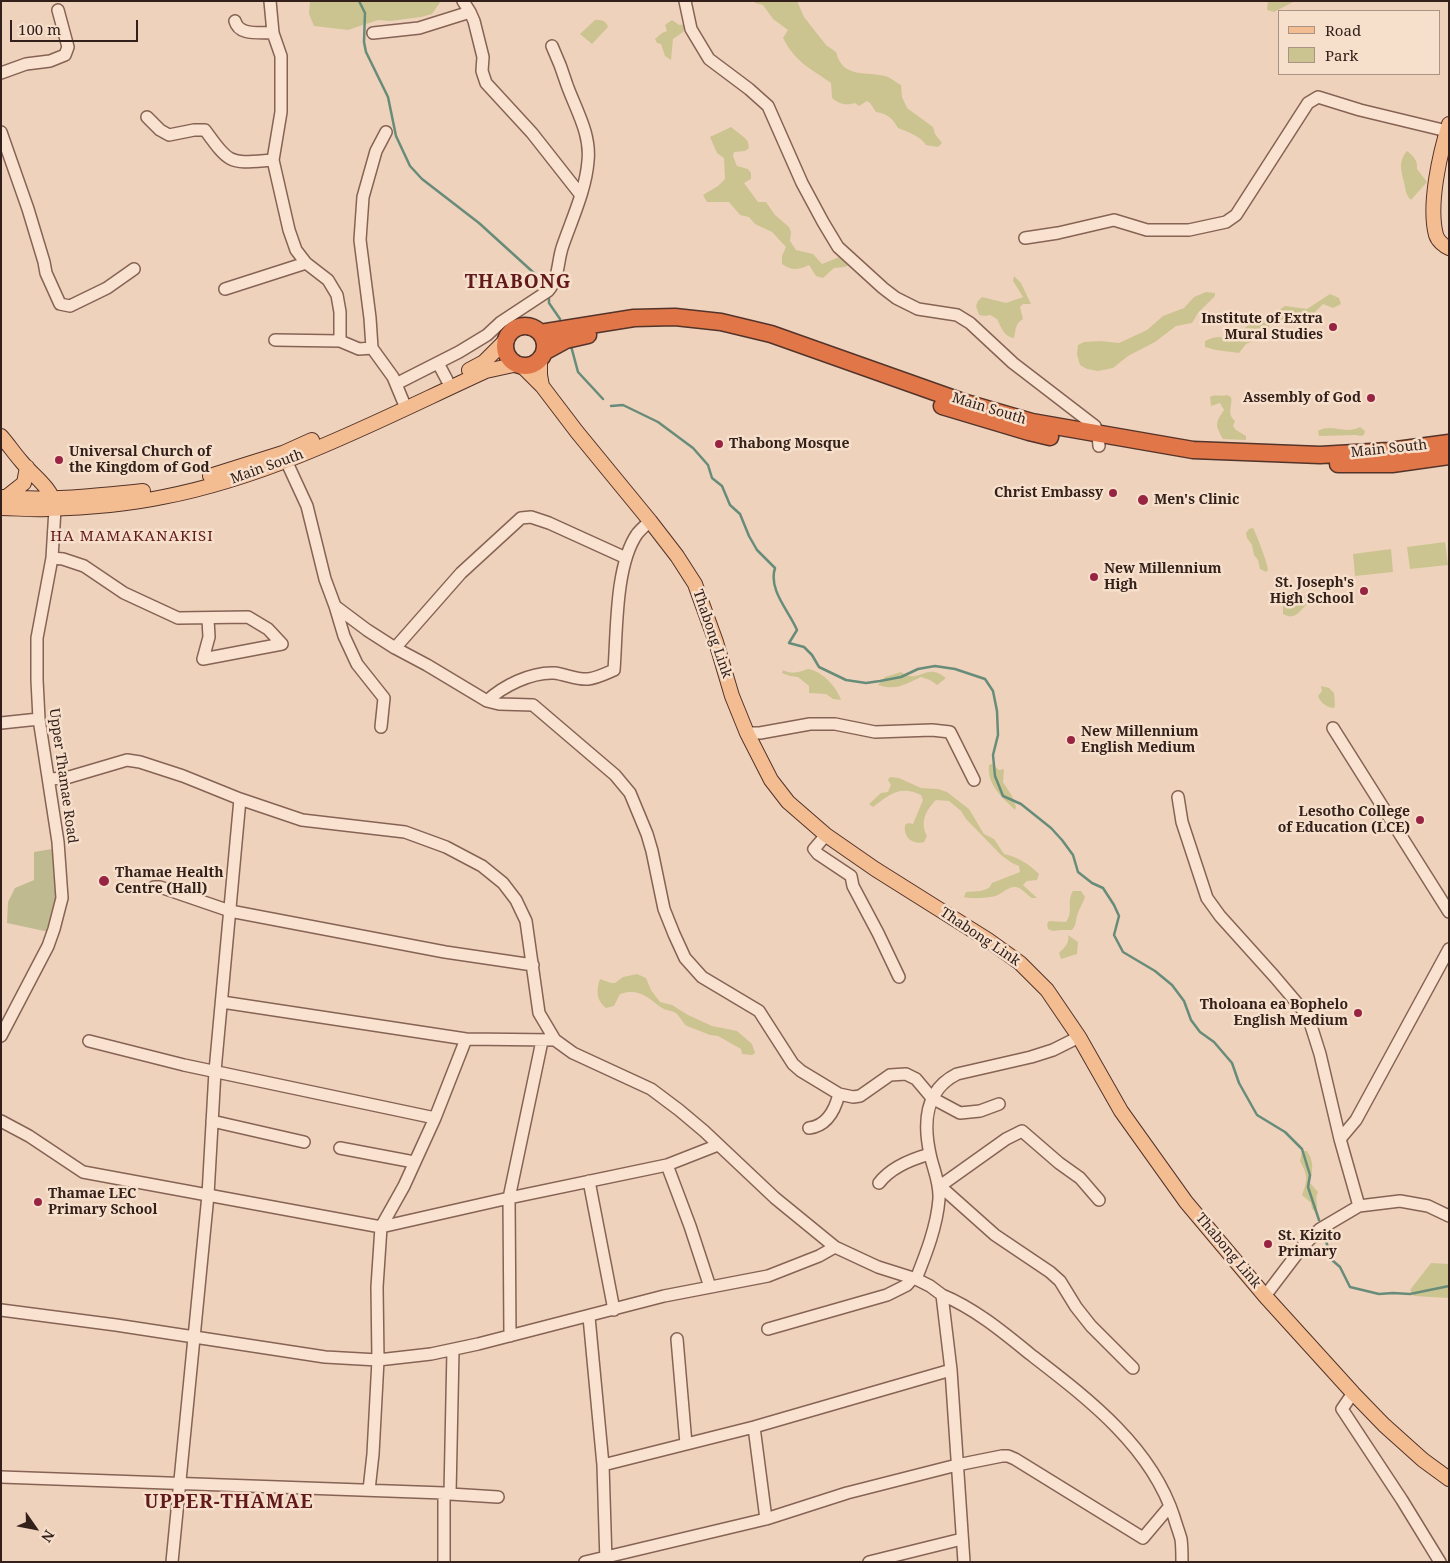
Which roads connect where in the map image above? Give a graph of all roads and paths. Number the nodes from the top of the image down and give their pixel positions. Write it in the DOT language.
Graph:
graph roads {
  1 [pos="270,1"];
  2 [pos="463,1"];
  3 [pos="685,1"];
  4 [pos="58,10"];
  5 [pos="470,12"];
  6 [pos="235,21"];
  7 [pos="273,33"];
  8 [pos="374,33"];
  9 [pos="552,46"];
  10 [pos="1,73"];
  11 [pos="147,117"];
  12 [pos="1448,127"];
  13 [pos="1,132"];
  14 [pos="386,132"];
  15 [pos="273,160"];
  16 [pos="580,194"];
  17 [pos="1025,238"];
  18 [pos="1449,248"];
  19 [pos="306,263"];
  20 [pos="134,269"];
  21 [pos="225,289"];
  22 [pos="540,333"];
  23 [pos="507,339"];
  24 [pos="275,340"];
  25 [pos="340,341"];
  26 [pos="372,348"];
  27 [pos="542,355"];
  28 [pos="438,363"];
  29 [pos="520,365"];
  30 [pos="447,380"];
  31 [pos="396,384"];
  32 [pos="542,386"];
  33 [pos="403,401"];
  34 [pos="1,436"];
  35 [pos="1099,440"];
  36 [pos="1449,443"];
  37 [pos="1449,456"];
  38 [pos="285,457"];
  39 [pos="26,467"];
  40 [pos="3,501"];
  41 [pos="54,503"];
  42 [pos="650,521"];
  43 [pos="52,558"];
  44 [pos="626,558"];
  45 [pos="335,606"];
  46 [pos="208,619"];
  47 [pos="395,648"];
  48 [pos="487,701"];
  49 [pos="39,719"];
  50 [pos="1,723"];
  51 [pos="381,727"];
  52 [pos="1333,728"];
  53 [pos="747,733"];
  54 [pos="49,779"];
  55 [pos="974,780"];
  56 [pos="1178,797"];
  57 [pos="240,799"];
  58 [pos="826,835"];
  59 [pos="154,887"];
  60 [pos="230,911"];
  61 [pos="1449,912"];
  62 [pos="1449,949"];
  63 [pos="533,965"];
  64 [pos="899,977"];
  65 [pos="222,1002"];
  66 [pos="1,1036"];
  67 [pos="1079,1036"];
  68 [pos="466,1039"];
  69 [pos="555,1040"];
  70 [pos="542,1041"];
  71 [pos="89,1042"];
  72 [pos="215,1071"];
  73 [pos="839,1094"];
  74 [pos="932,1098"];
  75 [pos="999,1104"];
  76 [pos="436,1118"];
  77 [pos="1,1121"];
  78 [pos="212,1121"];
  79 [pos="809,1128"];
  80 [pos="1340,1139"];
  81 [pos="304,1142"];
  82 [pos="718,1144"];
  83 [pos="340,1148"];
  84 [pos="930,1154"];
  85 [pos="414,1162"];
  86 [pos="667,1165"];
  87 [pos="589,1181"];
  88 [pos="879,1183"];
  89 [pos="940,1186"];
  90 [pos="208,1195"];
  91 [pos="509,1198"];
  92 [pos="1099,1200"];
  93 [pos="1359,1206"];
  94 [pos="1449,1216"];
  95 [pos="381,1227"];
  96 [pos="835,1247"];
  97 [pos="914,1279"];
  98 [pos="710,1287"];
  99 [pos="942,1295"];
  100 [pos="1265,1296"];
  101 [pos="1,1310"];
  102 [pos="614,1310"];
  103 [pos="589,1317"];
  104 [pos="768,1329"];
  105 [pos="195,1336"];
  106 [pos="510,1336"];
  107 [pos="677,1339"];
  108 [pos="453,1350"];
  109 [pos="378,1360"];
  110 [pos="1133,1368"];
  111 [pos="951,1370"];
  112 [pos="1353,1393"];
  113 [pos="754,1427"];
  114 [pos="686,1444"];
  115 [pos="603,1465"];
  116 [pos="957,1465"];
  117 [pos="1,1478"];
  118 [pos="1449,1479"];
  119 [pos="180,1483"];
  120 [pos="369,1490"];
  121 [pos="447,1493"];
  122 [pos="498,1497"];
  123 [pos="1170,1506"];
  124 [pos="766,1519"];
  125 [pos="962,1539"];
  126 [pos="606,1560"];
  127 [pos="172,1562"];
  128 [pos="444,1562"];
  129 [pos="585,1562"];
  130 [pos="869,1562"];
  131 [pos="964,1562"];
  132 [pos="1182,1562"];
  133 [pos="1440,1562"];
  1 -- 7 [label="street"];
  2 -- 5 [label="street"];
  3 -- 35 [label="street"];
  4 -- 10 [label="street"];
  5 -- 8 [label="street"];
  5 -- 16 [label="street"];
  6 -- 7 [label="street"];
  7 -- 15 [label="street"];
  9 -- 16 [label="street"];
  11 -- 15 [label="street"];
  12 -- 17 [label="street"];
  12 -- 18 [label="main road"];
  13 -- 20 [label="street"];
  14 -- 26 [label="street"];
  15 -- 19 [label="street"];
  16 -- 28 [label="street"];
  19 -- 21 [label="street"];
  19 -- 25 [label="street"];
  22 -- 23 [label="highway, Main South"];
  22 -- 27 [label="highway"];
  22 -- 35 [label="highway, Main South"];
  23 -- 29 [label="highway"];
  23 -- 30 [label="main road, Main South"];
  24 -- 25 [label="street"];
  25 -- 26 [label="street"];
  26 -- 31 [label="street"];
  27 -- 29 [label="highway, Main South"];
  27 -- 32 [label="main road"];
  27 -- 35 [label="highway, Main South"];
  28 -- 30 [label="street"];
  28 -- 31 [label="street"];
  29 -- 32 [label="main road, Thabong Link"];
  29 -- 38 [label="main road, Main South"];
  30 -- 33 [label="main road, Main South"];
  31 -- 33 [label="street"];
  32 -- 42 [label="main road, Thabong Link"];
  33 -- 38 [label="main road, Main South"];
  34 -- 39 [label="main road"];
  35 -- 36 [label="highway, Main South"];
  35 -- 37 [label="highway, Main South"];
  38 -- 41 [label="main road, Main South"];
  38 -- 45 [label="street"];
  39 -- 40 [label="main road"];
  39 -- 41 [label="main road"];
  40 -- 41 [label="main road, Main South"];
  41 -- 43 [label="street, Upper Thamae Road"];
  42 -- 44 [label="street"];
  42 -- 53 [label="main road, Thabong Link"];
  43 -- 46 [label="street"];
  43 -- 49 [label="street, Upper Thamae Road"];
  44 -- 47 [label="street"];
  44 -- 48 [label="street"];
  45 -- 47 [label="street"];
  45 -- 51 [label="street"];
  46 -- 46 [label="street"];
  47 -- 48 [label="street"];
  48 -- 73 [label="street"];
  49 -- 50 [label="street"];
  49 -- 54 [label="street, Upper Thamae Road"];
  52 -- 61 [label="street"];
  53 -- 55 [label="street"];
  53 -- 58 [label="main road, Thabong Link"];
  54 -- 57 [label="street"];
  54 -- 66 [label="street, Upper Thamae Road"];
  56 -- 80 [label="street"];
  57 -- 60 [label="street"];
  57 -- 63 [label="street"];
  58 -- 64 [label="street"];
  58 -- 67 [label="main road, Thabong Link"];
  59 -- 60 [label="street"];
  60 -- 63 [label="street"];
  60 -- 65 [label="street"];
  62 -- 80 [label="street"];
  63 -- 69 [label="street"];
  65 -- 68 [label="street"];
  65 -- 72 [label="street"];
  67 -- 74 [label="street"];
  67 -- 100 [label="main road, Thabong Link"];
  68 -- 70 [label="street"];
  68 -- 76 [label="street"];
  69 -- 70 [label="street"];
  69 -- 82 [label="street"];
  70 -- 91 [label="street"];
  71 -- 72 [label="street"];
  72 -- 76 [label="street"];
  72 -- 78 [label="street"];
  73 -- 74 [label="street"];
  73 -- 79 [label="street"];
  74 -- 75 [label="street"];
  74 -- 84 [label="street"];
  76 -- 85 [label="street"];
  77 -- 90 [label="street"];
  78 -- 81 [label="street"];
  78 -- 90 [label="street"];
  80 -- 93 [label="street"];
  82 -- 86 [label="street"];
  82 -- 96 [label="street"];
  83 -- 85 [label="street"];
  84 -- 88 [label="street"];
  84 -- 89 [label="street"];
  85 -- 95 [label="street"];
  86 -- 87 [label="street"];
  86 -- 98 [label="street"];
  87 -- 91 [label="street"];
  87 -- 102 [label="street"];
  89 -- 92 [label="street"];
  89 -- 97 [label="street"];
  89 -- 110 [label="street"];
  90 -- 95 [label="street"];
  90 -- 105 [label="street"];
  91 -- 95 [label="street"];
  91 -- 106 [label="street"];
  93 -- 94 [label="street"];
  93 -- 100 [label="street"];
  95 -- 109 [label="street"];
  96 -- 97 [label="street"];
  96 -- 98 [label="street"];
  97 -- 99 [label="street"];
  97 -- 104 [label="street"];
  98 -- 102 [label="street"];
  99 -- 111 [label="street"];
  99 -- 123 [label="street"];
  100 -- 112 [label="main road, Thabong Link"];
  101 -- 105 [label="street"];
  102 -- 103 [label="street"];
  103 -- 106 [label="street"];
  103 -- 115 [label="street"];
  105 -- 109 [label="street"];
  105 -- 119 [label="street"];
  106 -- 108 [label="street"];
  107 -- 114 [label="street"];
  108 -- 109 [label="street"];
  108 -- 121 [label="street"];
  109 -- 120 [label="street"];
  111 -- 113 [label="street"];
  111 -- 116 [label="street"];
  112 -- 118 [label="main road, Thabong Link"];
  112 -- 133 [label="street"];
  113 -- 114 [label="street"];
  113 -- 124 [label="street"];
  114 -- 115 [label="street"];
  115 -- 126 [label="street"];
  116 -- 123 [label="street"];
  116 -- 124 [label="street"];
  116 -- 125 [label="street"];
  117 -- 119 [label="street"];
  119 -- 120 [label="street"];
  119 -- 127 [label="street"];
  120 -- 121 [label="street"];
  121 -- 122 [label="street"];
  121 -- 128 [label="street"];
  123 -- 132 [label="street"];
  124 -- 126 [label="street"];
  125 -- 130 [label="street"];
  125 -- 131 [label="street"];
  126 -- 129 [label="street"];
}
